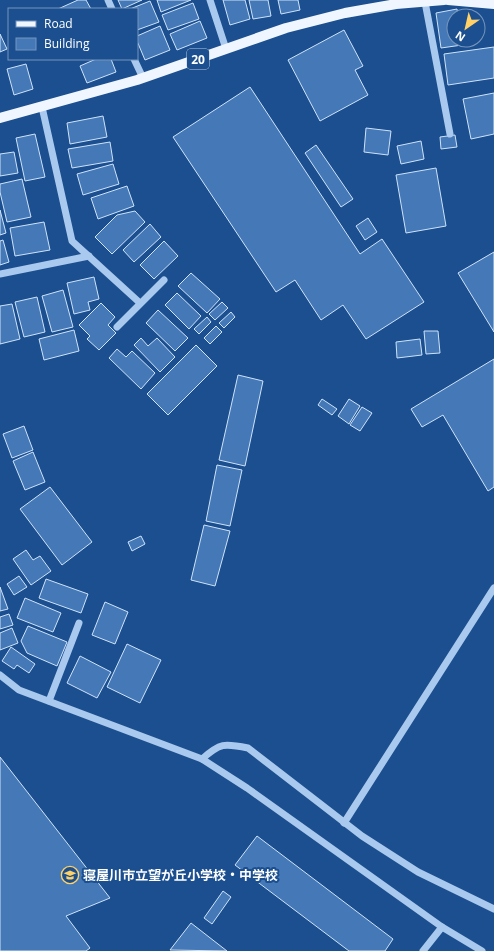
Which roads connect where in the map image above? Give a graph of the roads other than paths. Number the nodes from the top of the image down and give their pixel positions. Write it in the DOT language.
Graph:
graph roads {
  1 [pos="210,0"];
  2 [pos="444,0"];
  3 [pos="448,0"];
  4 [pos="396,2"];
  5 [pos="425,2"];
  6 [pos="494,4"];
  7 [pos="226,49"];
  8 [pos="134,60"];
  9 [pos="143,78"];
  10 [pos="42,107"];
  11 [pos="0,118"];
  12 [pos="450,134"];
  13 [pos="89,256"];
  14 [pos="0,274"];
  15 [pos="164,280"];
  16 [pos="140,303"];
  17 [pos="117,327"];
  18 [pos="494,588"];
  19 [pos="79,623"];
  20 [pos="0,675"];
  21 [pos="49,701"];
  22 [pos="202,759"];
  23 [pos="344,823"];
  24 [pos="494,909"];
  25 [pos="442,928"];
  26 [pos="423,951"];
  27 [pos="482,951"];
  1 -- 7 [label="street"];
  2 -- 5 [label="main road, 20"];
  3 -- 6 [label="main road"];
  4 -- 5 [label="main road, 20"];
  4 -- 7 [label="main road, 20"];
  5 -- 12 [label="street"];
  7 -- 9 [label="main road, 20"];
  8 -- 9 [label="street"];
  9 -- 10 [label="main road, 20"];
  10 -- 11 [label="main road, 20"];
  10 -- 13 [label="street"];
  13 -- 14 [label="street"];
  13 -- 16 [label="street"];
  15 -- 16 [label="street"];
  16 -- 17 [label="street"];
  18 -- 23 [label="street"];
  19 -- 21 [label="street"];
  20 -- 21 [label="street"];
  21 -- 22 [label="street"];
  22 -- 23 [label="street"];
  22 -- 25 [label="street"];
  23 -- 24 [label="street"];
  25 -- 26 [label="street"];
  25 -- 27 [label="street"];
}
